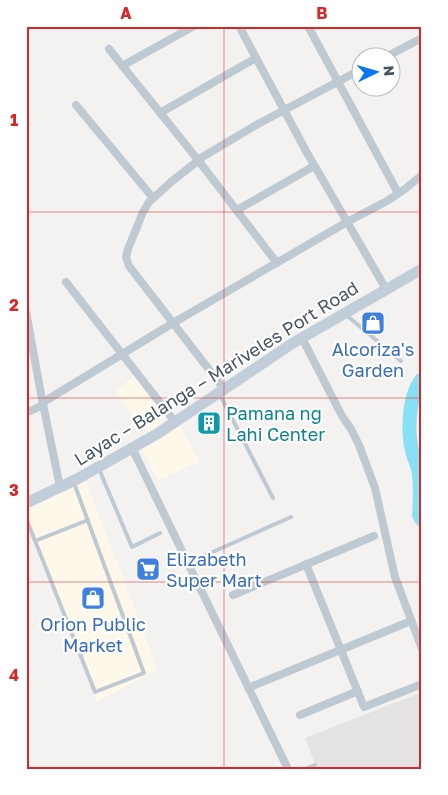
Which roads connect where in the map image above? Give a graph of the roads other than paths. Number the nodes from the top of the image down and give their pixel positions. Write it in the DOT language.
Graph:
graph roads {
  1 [pos="194,26"];
  2 [pos="239,26"];
  3 [pos="308,26"];
  4 [pos="422,38"];
  5 [pos="108,49"];
  6 [pos="400,50"];
  7 [pos="256,58"];
  8 [pos="122,66"];
  9 [pos="350,75"];
  10 [pos="338,81"];
  11 [pos="76,106"];
  12 [pos="284,110"];
  13 [pos="160,113"];
  14 [pos="198,160"];
  15 [pos="314,166"];
  16 [pos="422,175"];
  17 [pos="398,193"];
  18 [pos="153,198"];
  19 [pos="237,210"];
  20 [pos="347,222"];
  21 [pos="277,263"];
  22 [pos="422,269"];
  23 [pos="66,282"];
  24 [pos="386,289"];
  25 [pos="26,312"];
  26 [pos="344,313"];
  27 [pos="173,323"];
  28 [pos="302,338"];
  29 [pos="122,354"];
  30 [pos="401,361"];
  31 [pos="221,391"];
  32 [pos="42,404"];
  33 [pos="26,412"];
  34 [pos="175,422"];
  35 [pos="132,448"];
  36 [pos="98,467"];
  37 [pos="73,481"];
  38 [pos="60,487"];
  39 [pos="273,498"];
  40 [pos="26,503"];
  41 [pos="291,517"];
  42 [pos="26,518"];
  43 [pos="88,520"];
  44 [pos="160,533"];
  45 [pos="374,536"];
  46 [pos="35,541"];
  47 [pos="188,563"];
  48 [pos="306,564"];
  49 [pos="233,595"];
  50 [pos="406,623"];
  51 [pos="422,649"];
  52 [pos="340,650"];
  53 [pos="422,684"];
  54 [pos="248,688"];
  55 [pos="358,691"];
  56 [pos="300,715"];
  57 [pos="316,764"];
  58 [pos="288,769"];
  59 [pos="305,769"];
  1 -- 8 [label="street"];
  2 -- 7 [label="street"];
  3 -- 10 [label="street"];
  4 -- 6 [label="street"];
  5 -- 8 [label="street"];
  7 -- 12 [label="street"];
  7 -- 13 [label="street"];
  8 -- 13 [label="street"];
  9 -- 10 [label="street"];
  10 -- 12 [label="street"];
  10 -- 17 [label="street"];
  11 -- 18 [label="street"];
  12 -- 14 [label="street"];
  12 -- 15 [label="street"];
  13 -- 14 [label="street"];
  14 -- 18 [label="street"];
  14 -- 19 [label="street"];
  15 -- 19 [label="street"];
  15 -- 20 [label="street"];
  16 -- 17 [label="street"];
  17 -- 20 [label="street"];
  18 -- 27 [label="street"];
  19 -- 21 [label="street"];
  20 -- 21 [label="street"];
  20 -- 24 [label="street"];
  21 -- 27 [label="street"];
  22 -- 24 [label="main road, Layac – Balanga – Mariveles Port Road"];
  23 -- 29 [label="street"];
  24 -- 26 [label="main road, Layac – Balanga – Mariveles Port Road"];
  25 -- 32 [label="street"];
  26 -- 28 [label="main road, Layac – Balanga – Mariveles Port Road"];
  26 -- 30 [label="lane"];
  27 -- 29 [label="street"];
  27 -- 31 [label="street"];
  28 -- 31 [label="main road, Layac – Balanga – Mariveles Port Road"];
  28 -- 51 [label="street"];
  29 -- 32 [label="street"];
  29 -- 34 [label="street"];
  31 -- 34 [label="main road, Layac – Balanga – Mariveles Port Road"];
  31 -- 39 [label="lane"];
  32 -- 33 [label="street"];
  32 -- 38 [label="street"];
  34 -- 35 [label="main road, Layac – Balanga – Mariveles Port Road"];
  35 -- 36 [label="main road, Layac – Balanga – Mariveles Port Road"];
  35 -- 47 [label="street"];
  36 -- 37 [label="main road, Layac – Balanga – Mariveles Port Road"];
  36 -- 44 [label="lane"];
  37 -- 38 [label="main road, Layac – Balanga – Mariveles Port Road"];
  37 -- 43 [label="lane"];
  38 -- 40 [label="main road, Layac – Balanga – Mariveles Port Road"];
  41 -- 47 [label="lane"];
  42 -- 46 [label="lane"];
  43 -- 46 [label="lane"];
  43 -- 46 [label="lane"];
  45 -- 48 [label="street"];
  47 -- 54 [label="street"];
  48 -- 49 [label="street"];
  48 -- 52 [label="street"];
  50 -- 52 [label="street"];
  52 -- 54 [label="street"];
  52 -- 55 [label="street"];
  53 -- 55 [label="street"];
  54 -- 58 [label="street"];
  55 -- 56 [label="street"];
  57 -- 59 [label="lane"];
}
